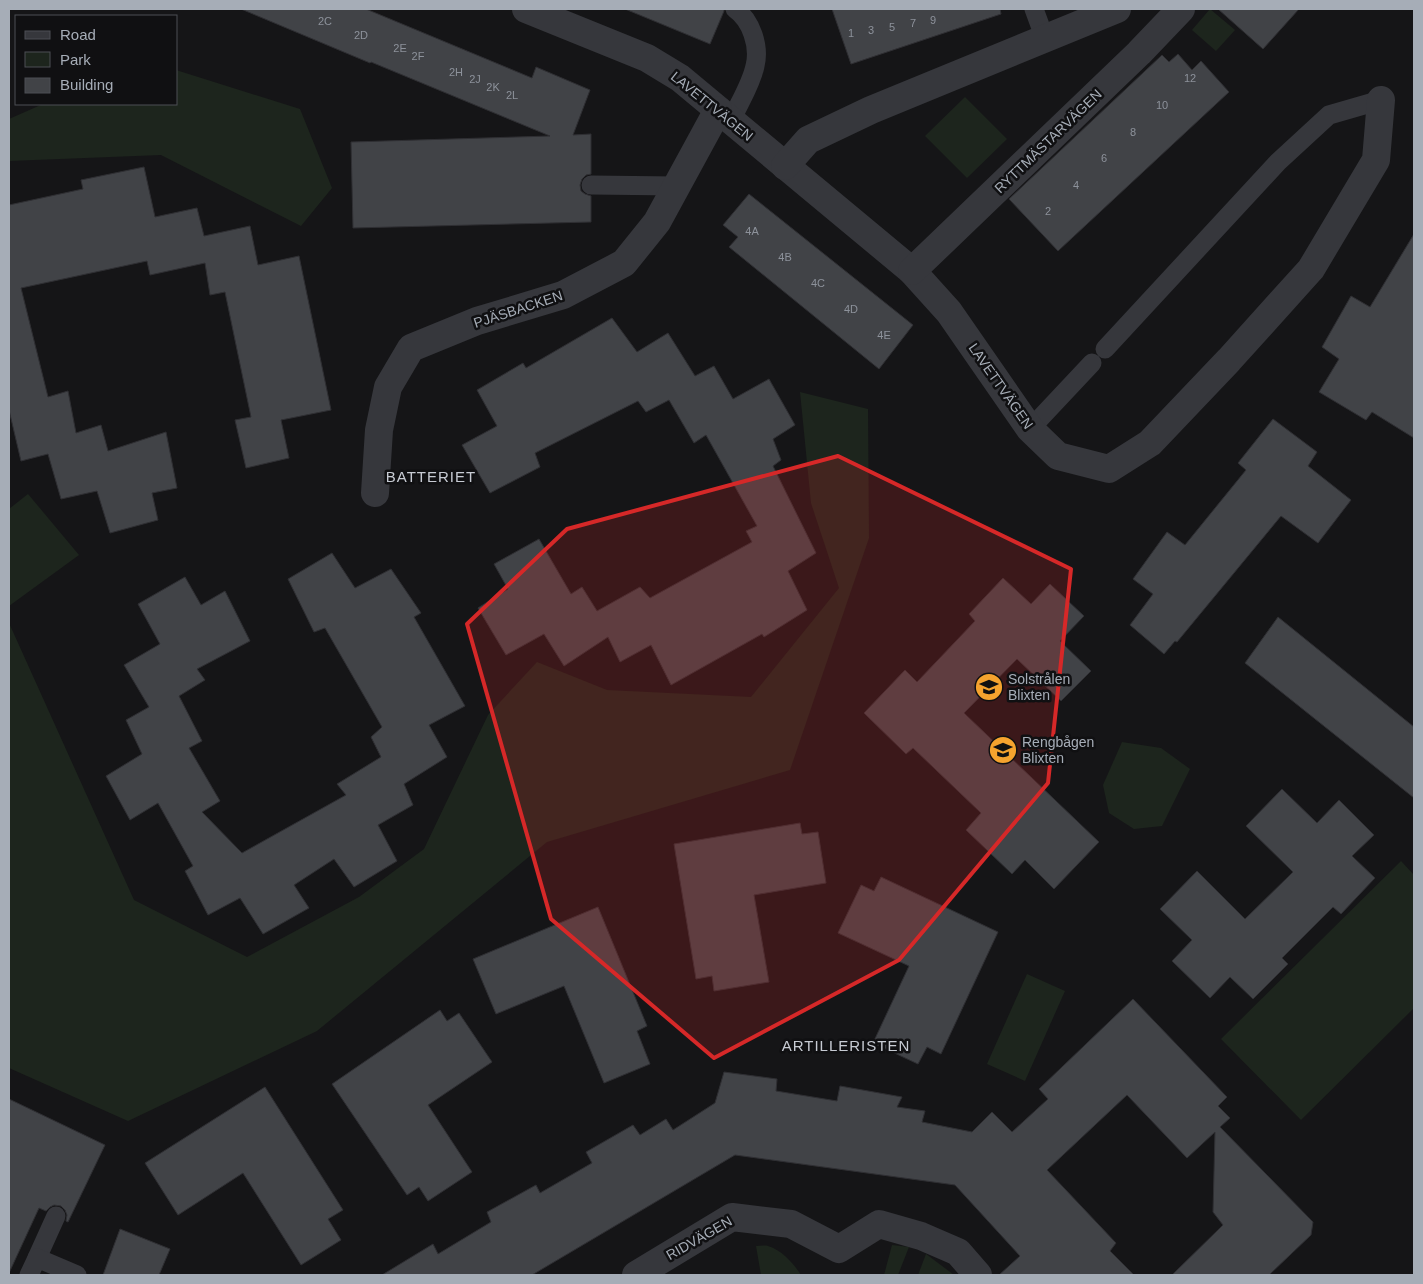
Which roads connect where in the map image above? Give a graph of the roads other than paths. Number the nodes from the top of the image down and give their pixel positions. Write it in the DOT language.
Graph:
graph roads {
  1 [pos="526,9"];
  2 [pos="735,9"];
  3 [pos="1034,9"];
  4 [pos="1117,9"];
  5 [pos="1182,9"];
  6 [pos="1045,39"];
  7 [pos="1381,100"];
  8 [pos="725,115"];
  9 [pos="785,166"];
  10 [pos="591,185"];
  11 [pos="676,186"];
  12 [pos="912,271"];
  13 [pos="1105,349"];
  14 [pos="1092,363"];
  15 [pos="1030,429"];
  16 [pos="376,493"];
  17 [pos="56,1216"];
  18 [pos="33,1267"];
  19 [pos="77,1275"];
  20 [pos="636,1275"];
  21 [pos="978,1275"];
  1 -- 8 [label="street, LAVETTVÄGEN"];
  2 -- 8 [label="lane"];
  3 -- 6 [label="lane"];
  4 -- 6 [label="street"];
  5 -- 12 [label="street, RYTTMÄSTARVÄGEN"];
  6 -- 9 [label="street"];
  7 -- 13 [label="lane"];
  7 -- 15 [label="street, LAVETTVÄGEN"];
  8 -- 9 [label="street, LAVETTVÄGEN"];
  8 -- 11 [label="street, PJÄSBACKEN"];
  9 -- 12 [label="street, LAVETTVÄGEN"];
  10 -- 11 [label="lane"];
  11 -- 16 [label="street, PJÄSBACKEN"];
  12 -- 15 [label="street, LAVETTVÄGEN"];
  14 -- 15 [label="lane"];
  17 -- 18 [label="lane"];
  18 -- 19 [label="lane"];
  20 -- 21 [label="street, RIDVÄGEN"];
}
